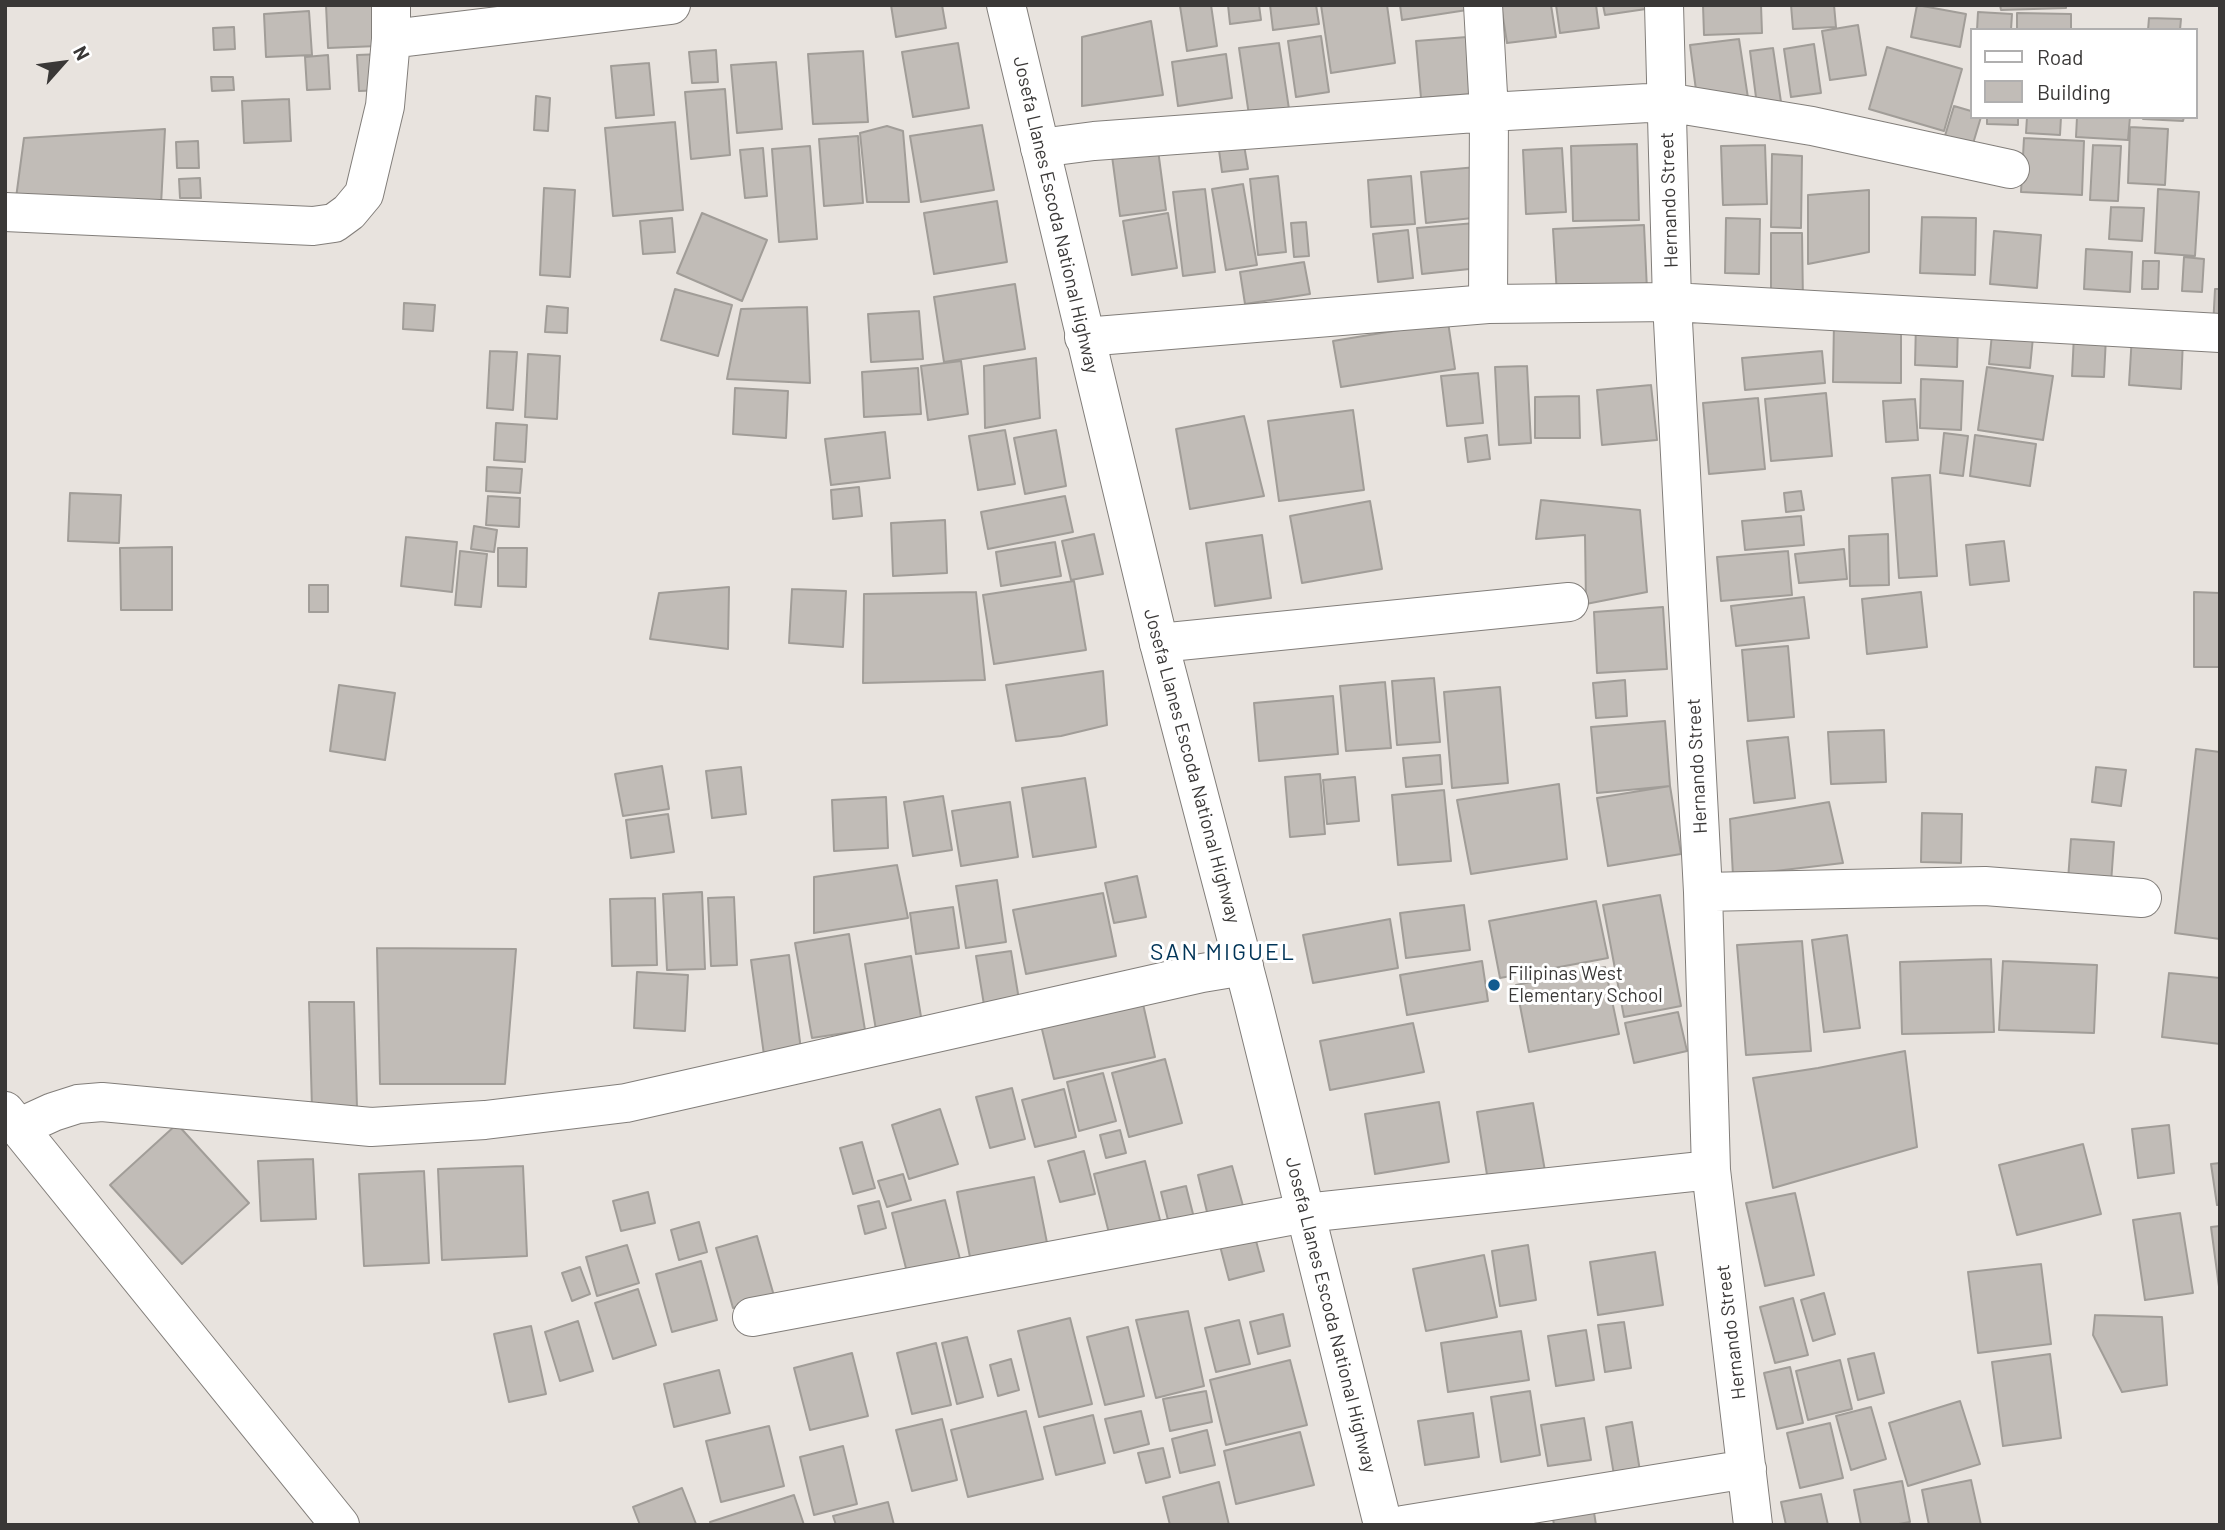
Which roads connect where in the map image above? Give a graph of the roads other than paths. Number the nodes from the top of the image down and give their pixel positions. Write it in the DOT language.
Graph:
graph roads {
  1 [pos="671,5"];
  2 [pos="1006,5"];
  3 [pos="1483,5"];
  4 [pos="1664,5"];
  5 [pos="391,22"];
  6 [pos="1666,102"];
  7 [pos="1489,112"];
  8 [pos="1040,148"];
  9 [pos="2010,169"];
  10 [pos="5,212"];
  11 [pos="1672,302"];
  12 [pos="1488,304"];
  13 [pos="2220,333"];
  14 [pos="1084,337"];
  15 [pos="1569,602"];
  16 [pos="1159,643"];
  17 [pos="1703,892"];
  18 [pos="2142,898"];
  19 [pos="1244,966"];
  20 [pos="12,1120"];
  21 [pos="1711,1170"];
  22 [pos="1305,1213"];
  23 [pos="751,1317"];
  24 [pos="1747,1469"];
  25 [pos="340,1525"];
  26 [pos="1383,1525"];
  27 [pos="1403,1525"];
  28 [pos="1753,1525"];
  1 -- 5 [label="street"];
  2 -- 8 [label="street, Josefa Llanes Escoda National Highway"];
  3 -- 7 [label="street"];
  4 -- 6 [label="street, Hernando Street"];
  5 -- 10 [label="street"];
  6 -- 7 [label="street"];
  6 -- 9 [label="street"];
  6 -- 11 [label="street, Hernando Street"];
  7 -- 8 [label="street"];
  7 -- 12 [label="street"];
  8 -- 14 [label="street, Josefa Llanes Escoda National Highway"];
  11 -- 12 [label="street"];
  11 -- 13 [label="street"];
  11 -- 17 [label="street, Hernando Street"];
  12 -- 14 [label="street"];
  14 -- 16 [label="street, Josefa Llanes Escoda National Highway"];
  15 -- 16 [label="street"];
  16 -- 19 [label="street, Josefa Llanes Escoda National Highway"];
  17 -- 18 [label="street"];
  17 -- 21 [label="street, Hernando Street"];
  19 -- 20 [label="street"];
  19 -- 22 [label="street, Josefa Llanes Escoda National Highway"];
  20 -- 25 [label="street"];
  21 -- 22 [label="street"];
  21 -- 24 [label="street, Hernando Street"];
  22 -- 23 [label="street"];
  22 -- 26 [label="street, Josefa Llanes Escoda National Highway"];
  24 -- 27 [label="street"];
  24 -- 28 [label="street, Hernando Street"];
}
